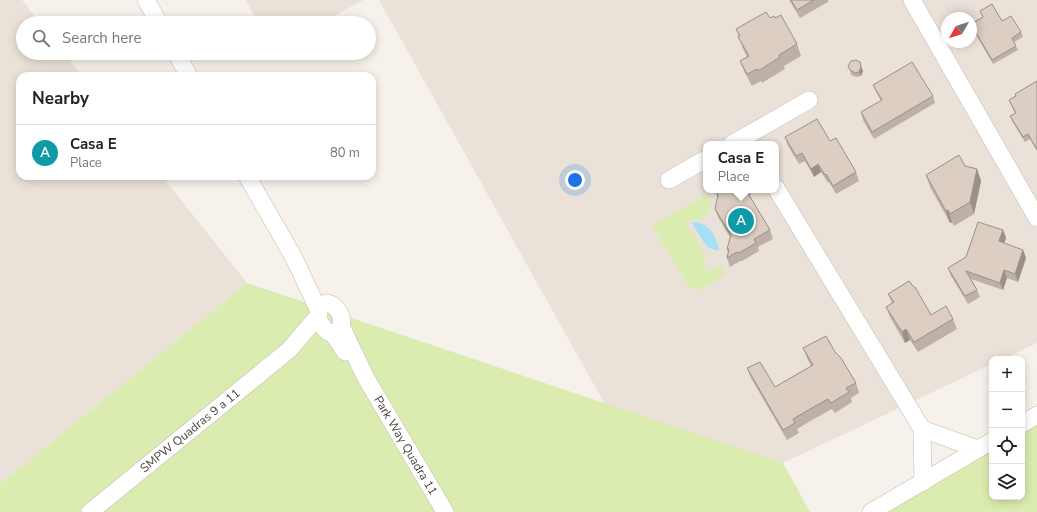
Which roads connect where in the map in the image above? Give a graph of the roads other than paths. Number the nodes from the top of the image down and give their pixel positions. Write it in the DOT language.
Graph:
graph roads {
  1 [pos="146,0"];
  2 [pos="912,0"];
  3 [pos="155,16"];
  4 [pos="180,60"];
  5 [pos="188,72"];
  6 [pos="809,100"];
  7 [pos="744,141"];
  8 [pos="703,161"];
  9 [pos="249,180"];
  10 [pos="669,180"];
  11 [pos="779,193"];
  12 [pos="1037,218"];
  13 [pos="323,309"];
  14 [pos="333,330"];
  15 [pos="289,350"];
  16 [pos="1037,415"];
  17 [pos="1025,422"];
  18 [pos="922,430"];
  19 [pos="985,445"];
  20 [pos="922,482"];
  21 [pos="90,512"];
  22 [pos="445,512"];
  23 [pos="872,512"];
  1 -- 3 [label="street"];
  2 -- 12 [label="street"];
  4 -- 5 [label="street"];
  6 -- 7 [label="street"];
  8 -- 10 [label="street"];
  9 -- 13 [label="street"];
  11 -- 18 [label="street"];
  13 -- 14 [label="street"];
  13 -- 15 [label="street, SMPW Quadras 9 a 11"];
  14 -- 15 [label="street, SMPW Quadras 9 a 11"];
  14 -- 22 [label="street, Park Way Quadra 11"];
  15 -- 21 [label="street, SMPW Quadras 9 a 11"];
  16 -- 17 [label="street"];
  18 -- 19 [label="street"];
  18 -- 20 [label="street"];
  19 -- 20 [label="street"];
  20 -- 23 [label="street"];
}
